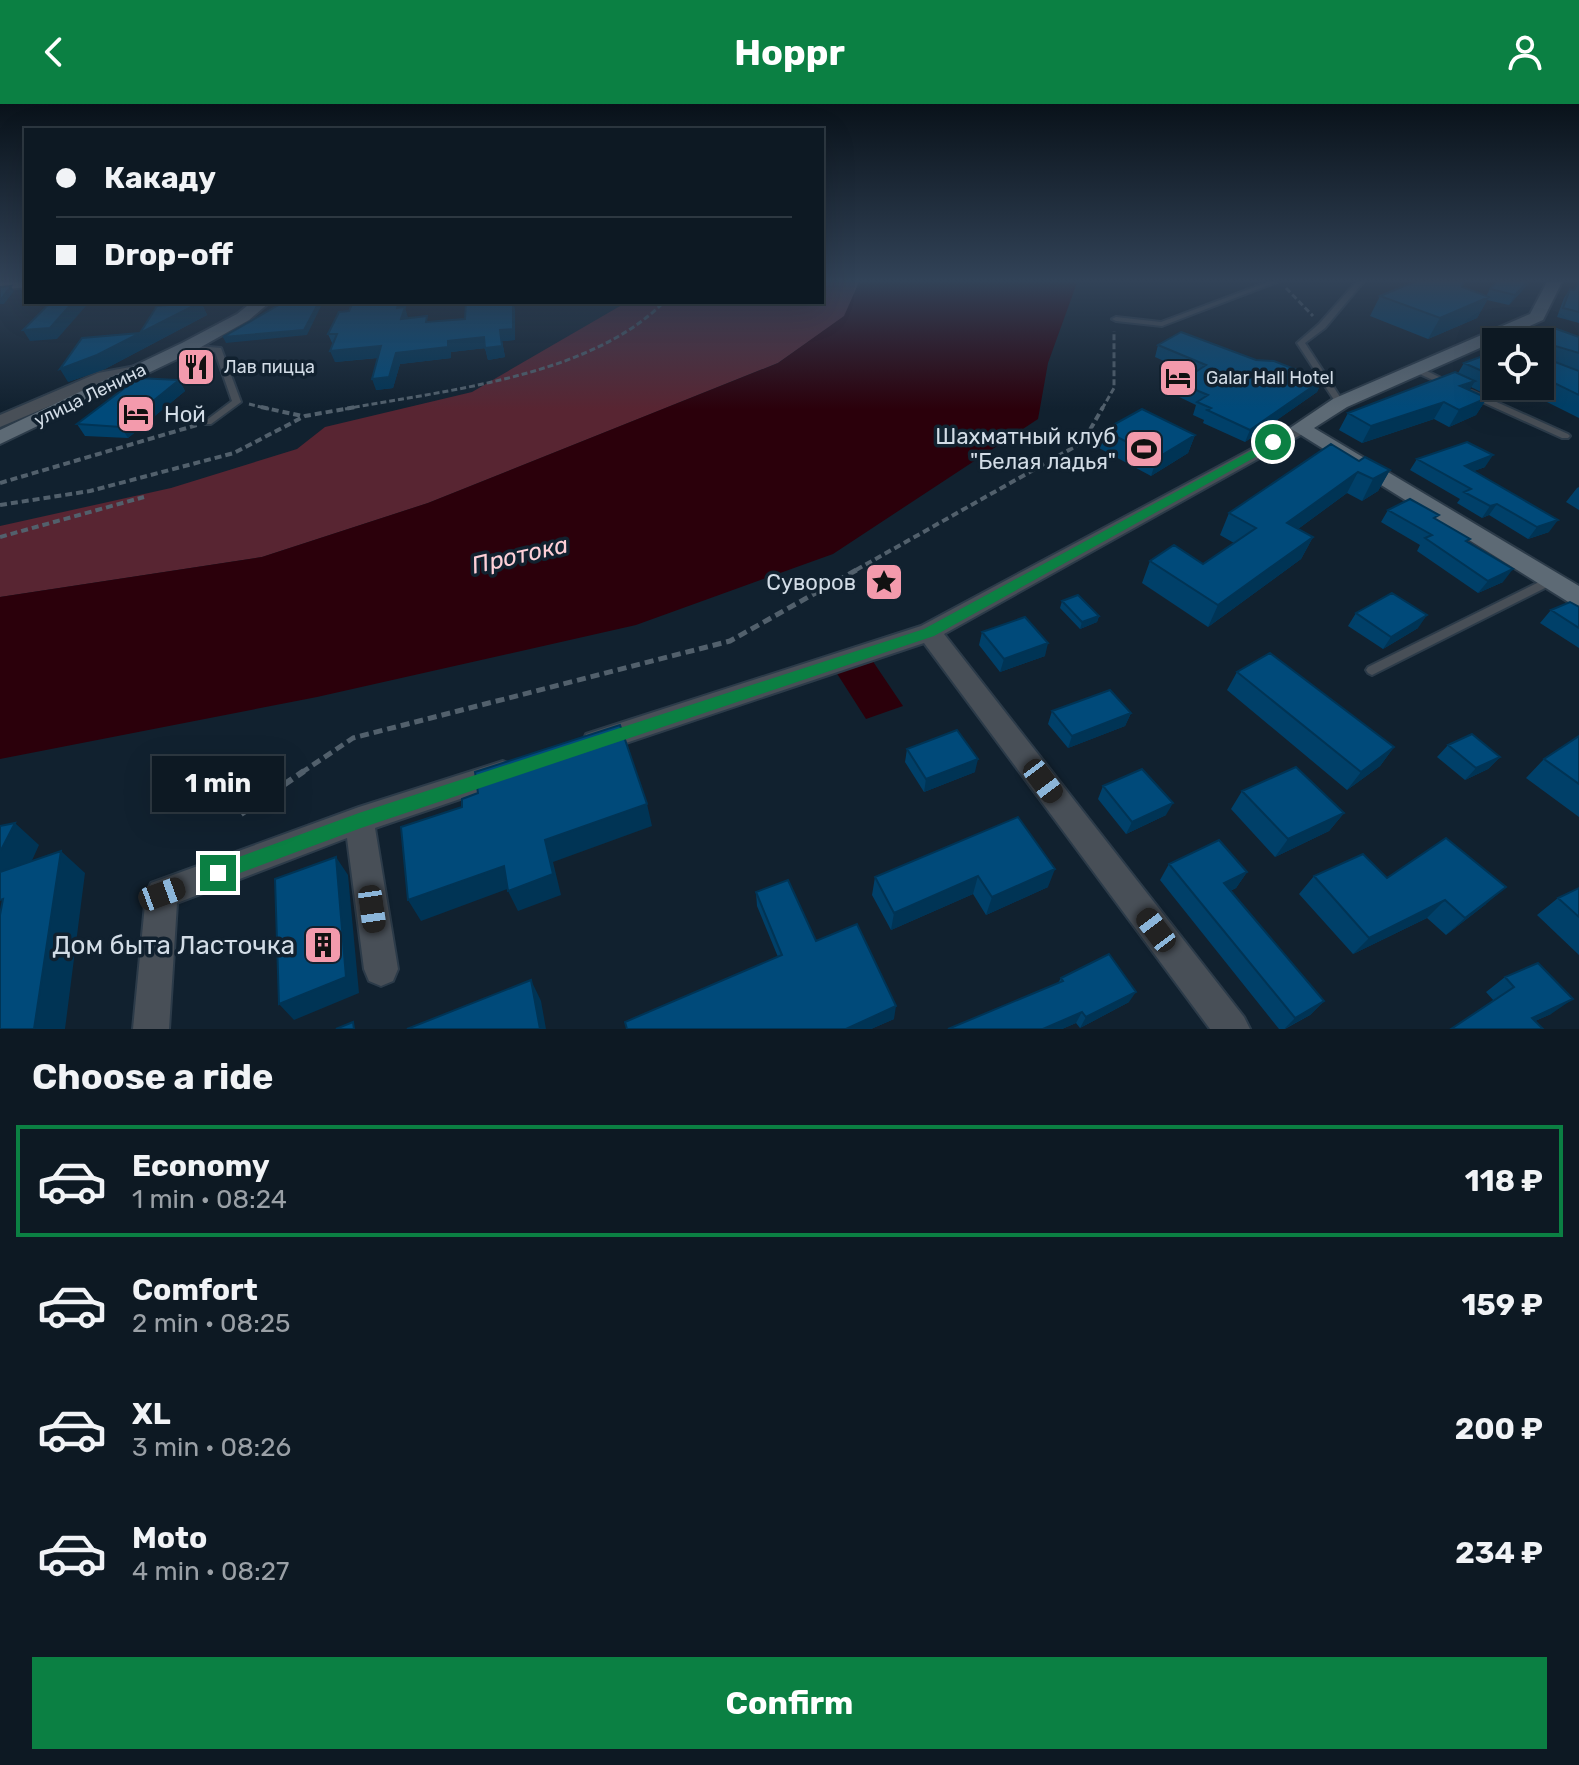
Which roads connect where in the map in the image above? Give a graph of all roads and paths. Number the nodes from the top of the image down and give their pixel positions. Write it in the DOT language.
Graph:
graph roads {
  1 [pos="232,323"];
  2 [pos="641,323"];
  3 [pos="1113,323"];
  4 [pos="1319,323"];
  5 [pos="1324,323"];
  6 [pos="1322,326"];
  7 [pos="188,347"];
  8 [pos="1482,349"];
  9 [pos="143,369"];
  10 [pos="1416,369"];
  11 [pos="237,402"];
  12 [pos="1340,403"];
  13 [pos="305,416"];
  14 [pos="0,422"];
  15 [pos="208,422"];
  16 [pos="1300,428"];
  17 [pos="1565,436"];
  18 [pos="0,438"];
  19 [pos="0,483"];
  20 [pos="144,497"];
  21 [pos="0,505"];
  22 [pos="0,537"];
  23 [pos="1551,580"];
  24 [pos="1579,597"];
  25 [pos="929,632"];
  26 [pos="1372,670"];
  27 [pos="569,751"];
  28 [pos="524,766"];
  29 [pos="241,814"];
  30 [pos="359,820"];
  31 [pos="381,969"];
  32 [pos="151,1029"];
  33 [pos="1232,1029"];
  1 -- 7 [label="street, улица Ленина"];
  2 -- 13 [label="path"];
  3 -- 29 [label="path"];
  4 -- 6 [label="path"];
  5 -- 6 [label="lane"];
  6 -- 12 [label="lane"];
  7 -- 9 [label="street, улица Ленина"];
  7 -- 11 [label="lane"];
  8 -- 10 [label="street"];
  9 -- 14 [label="street"];
  9 -- 18 [label="street, улица Ленина"];
  10 -- 12 [label="street"];
  10 -- 17 [label="lane"];
  11 -- 13 [label="path"];
  11 -- 15 [label="lane"];
  12 -- 16 [label="street"];
  13 -- 21 [label="path"];
  15 -- 19 [label="path"];
  16 -- 23 [label="street"];
  16 -- 25 [label="street"];
  20 -- 22 [label="path"];
  23 -- 24 [label="street"];
  23 -- 26 [label="lane"];
  25 -- 27 [label="street"];
  25 -- 33 [label="street"];
  28 -- 30 [label="street"];
  30 -- 31 [label="street"];
  30 -- 32 [label="street"];
}
